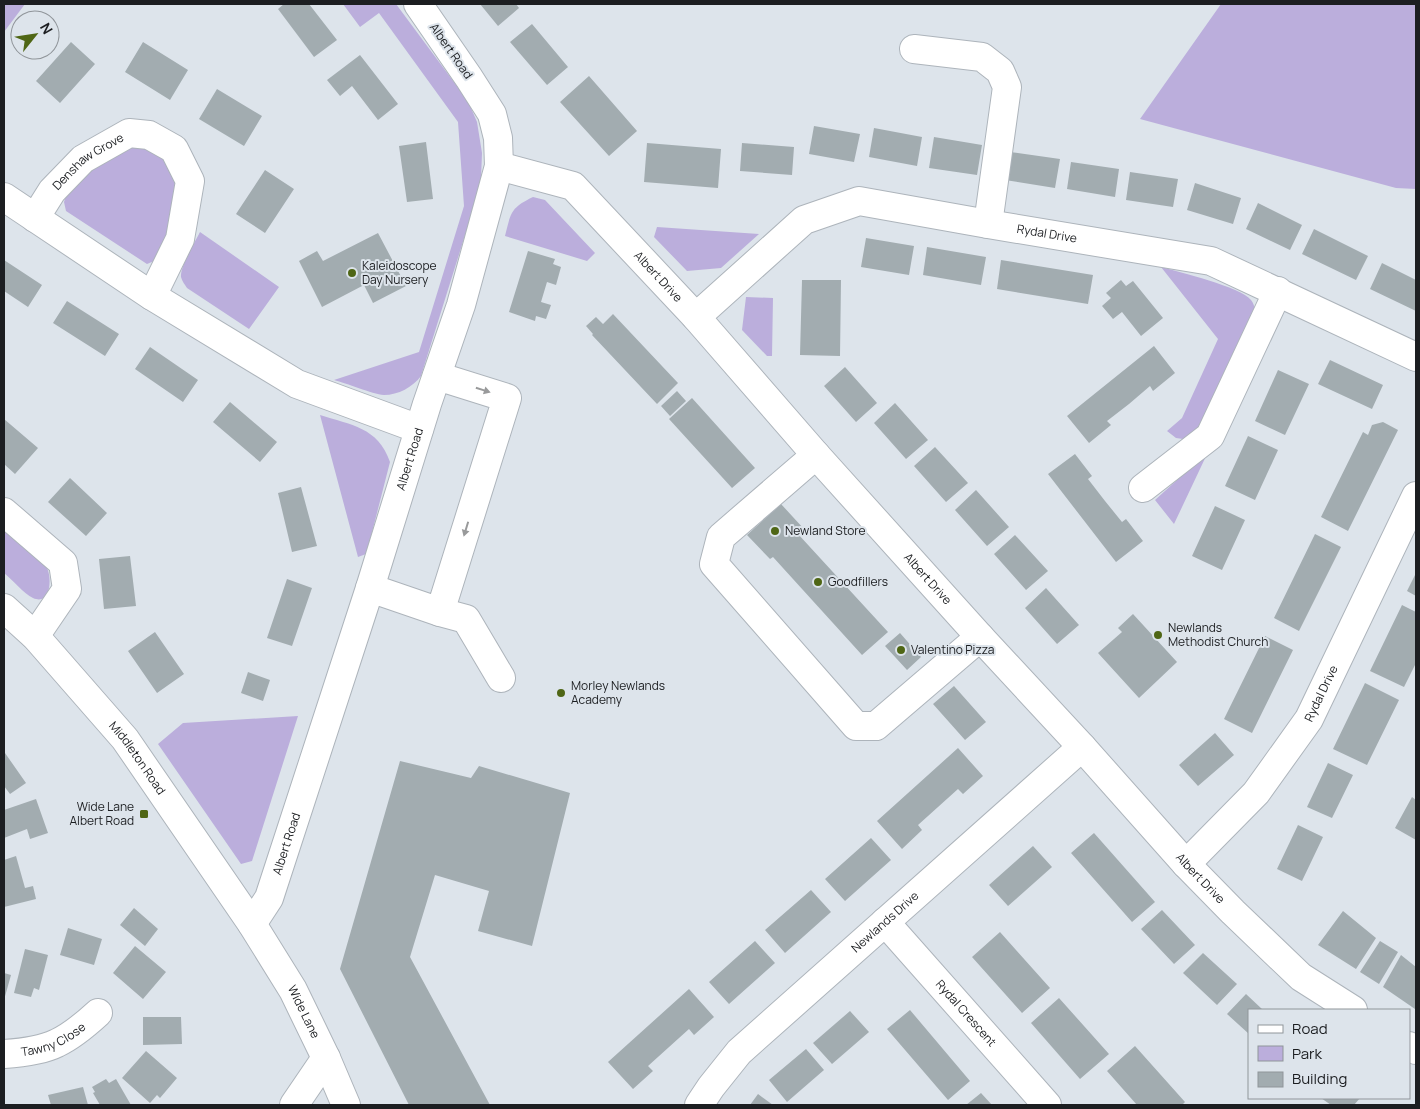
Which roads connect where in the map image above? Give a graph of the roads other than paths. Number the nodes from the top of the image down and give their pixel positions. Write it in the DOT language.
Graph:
graph roads {
  1 [pos="418,4"];
  2 [pos="914,49"];
  3 [pos="499,166"];
  4 [pos="4,197"];
  5 [pos="36,218"];
  6 [pos="988,224"];
  7 [pos="1278,291"];
  8 [pos="152,296"];
  9 [pos="696,317"];
  10 [pos="1416,357"];
  11 [pos="436,376"];
  12 [pos="419,429"];
  13 [pos="816,455"];
  14 [pos="1143,488"];
  15 [pos="1416,496"];
  16 [pos="4,512"];
  17 [pos="370,588"];
  18 [pos="4,608"];
  19 [pos="440,612"];
  20 [pos="34,636"];
  21 [pos="980,637"];
  22 [pos="501,678"];
  23 [pos="1082,747"];
  24 [pos="1186,864"];
  25 [pos="885,922"];
  26 [pos="252,924"];
  27 [pos="1351,1009"];
  28 [pos="98,1013"];
  29 [pos="4,1054"];
  30 [pos="326,1058"];
  31 [pos="294,1105"];
  32 [pos="346,1105"];
  33 [pos="699,1105"];
  34 [pos="1047,1105"];
  1 -- 3 [label="street, Albert Road"];
  2 -- 6 [label="street"];
  3 -- 9 [label="street, Albert Drive"];
  3 -- 11 [label="street, Albert Road"];
  4 -- 5 [label="street"];
  5 -- 8 [label="street"];
  5 -- 8 [label="street, Denshaw Grove"];
  6 -- 7 [label="street, Rydal Drive"];
  6 -- 9 [label="street, Rydal Drive"];
  7 -- 10 [label="street, Rydal Drive"];
  7 -- 14 [label="street"];
  8 -- 12 [label="street"];
  9 -- 13 [label="street, Albert Drive"];
  11 -- 12 [label="street, Albert Road"];
  11 -- 19 [label="street, one-way"];
  12 -- 17 [label="street, Albert Road"];
  13 -- 21 [label="street, Albert Drive"];
  13 -- 21 [label="street"];
  15 -- 24 [label="street, Rydal Drive"];
  16 -- 20 [label="street"];
  17 -- 19 [label="street"];
  17 -- 26 [label="street, Albert Road"];
  18 -- 20 [label="street, Middleton Road"];
  19 -- 22 [label="street"];
  20 -- 26 [label="street, Middleton Road"];
  21 -- 23 [label="street, Albert Drive"];
  23 -- 24 [label="street, Albert Drive"];
  23 -- 25 [label="street, Newlands Drive"];
  24 -- 27 [label="street, Albert Drive"];
  25 -- 33 [label="street, Newlands Drive"];
  25 -- 34 [label="street, Rydal Crescent"];
  26 -- 30 [label="street, Wide Lane"];
  28 -- 29 [label="street, Tawny Close"];
  30 -- 31 [label="street"];
  30 -- 32 [label="street, Wide Lane"];
}
